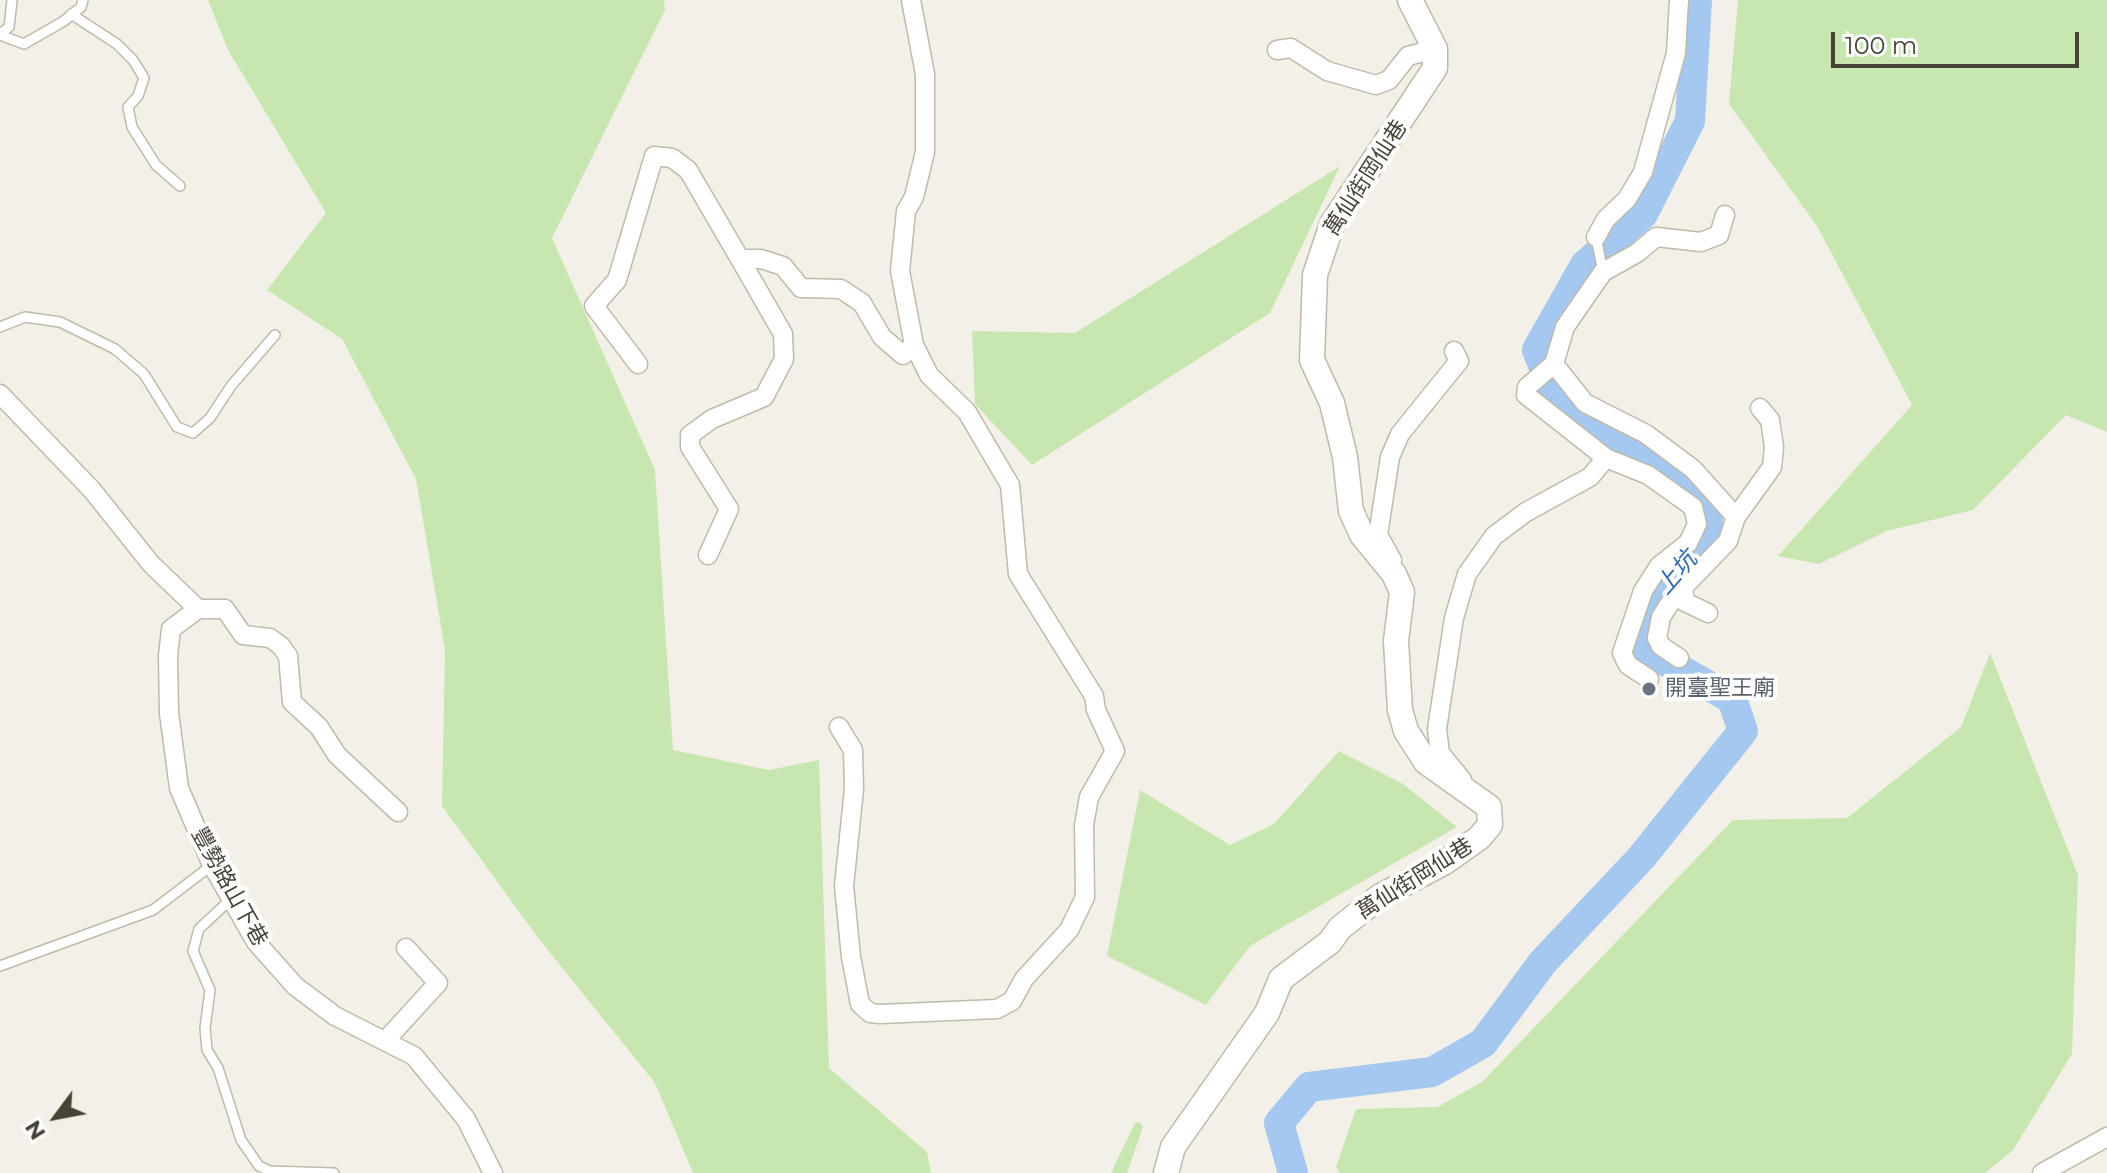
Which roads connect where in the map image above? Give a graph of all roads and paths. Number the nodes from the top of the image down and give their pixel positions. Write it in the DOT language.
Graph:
graph roads {
  1 [pos="12,0"];
  2 [pos="83,0"];
  3 [pos="911,0"];
  4 [pos="1410,0"];
  5 [pos="1679,0"];
  6 [pos="71,14"];
  7 [pos="0,35"];
  8 [pos="1435,49"];
  9 [pos="1277,50"];
  10 [pos="180,186"];
  11 [pos="1725,215"];
  12 [pos="1596,237"];
  13 [pos="740,259"];
  14 [pos="1603,272"];
  15 [pos="0,327"];
  16 [pos="275,335"];
  17 [pos="914,345"];
  18 [pos="1454,351"];
  19 [pos="638,364"];
  20 [pos="1554,364"];
  21 [pos="0,394"];
  22 [pos="1760,408"];
  23 [pos="1606,458"];
  24 [pos="1736,517"];
  25 [pos="708,555"];
  26 [pos="1394,574"];
  27 [pos="1683,587"];
  28 [pos="198,609"];
  29 [pos="1708,613"];
  30 [pos="1679,658"];
  31 [pos="1649,679"];
  32 [pos="839,727"];
  33 [pos="1472,794"];
  34 [pos="398,812"];
  35 [pos="212,865"];
  36 [pos="231,899"];
  37 [pos="406,948"];
  38 [pos="0,966"];
  39 [pos="385,1041"];
  40 [pos="2107,1137"];
  41 [pos="334,1173"];
  42 [pos="493,1173"];
  43 [pos="1166,1173"];
  44 [pos="2042,1173"];
  1 -- 7 [label="lane"];
  2 -- 6 [label="lane"];
  3 -- 17 [label="street"];
  4 -- 8 [label="street"];
  5 -- 12 [label="street"];
  6 -- 7 [label="lane"];
  6 -- 10 [label="lane"];
  8 -- 9 [label="street"];
  8 -- 26 [label="street, 萬仙街岡仙巷"];
  11 -- 14 [label="street"];
  12 -- 14 [label="lane"];
  13 -- 17 [label="street"];
  13 -- 19 [label="street"];
  13 -- 25 [label="street"];
  14 -- 20 [label="street"];
  15 -- 16 [label="lane"];
  17 -- 32 [label="street"];
  18 -- 26 [label="street"];
  20 -- 23 [label="street"];
  20 -- 24 [label="street"];
  21 -- 28 [label="street"];
  22 -- 24 [label="street"];
  23 -- 31 [label="street"];
  23 -- 33 [label="street"];
  24 -- 27 [label="street"];
  26 -- 33 [label="street, 萬仙街岡仙巷"];
  27 -- 29 [label="street"];
  27 -- 30 [label="street"];
  28 -- 34 [label="street"];
  28 -- 35 [label="street, 豐勢路山下巷"];
  33 -- 43 [label="street, 萬仙街岡仙巷"];
  35 -- 36 [label="street, 豐勢路山下巷"];
  35 -- 38 [label="lane"];
  36 -- 39 [label="street, 豐勢路山下巷"];
  36 -- 41 [label="lane"];
  37 -- 39 [label="street"];
  39 -- 42 [label="street, 豐勢路山下巷"];
  40 -- 44 [label="street"];
}
